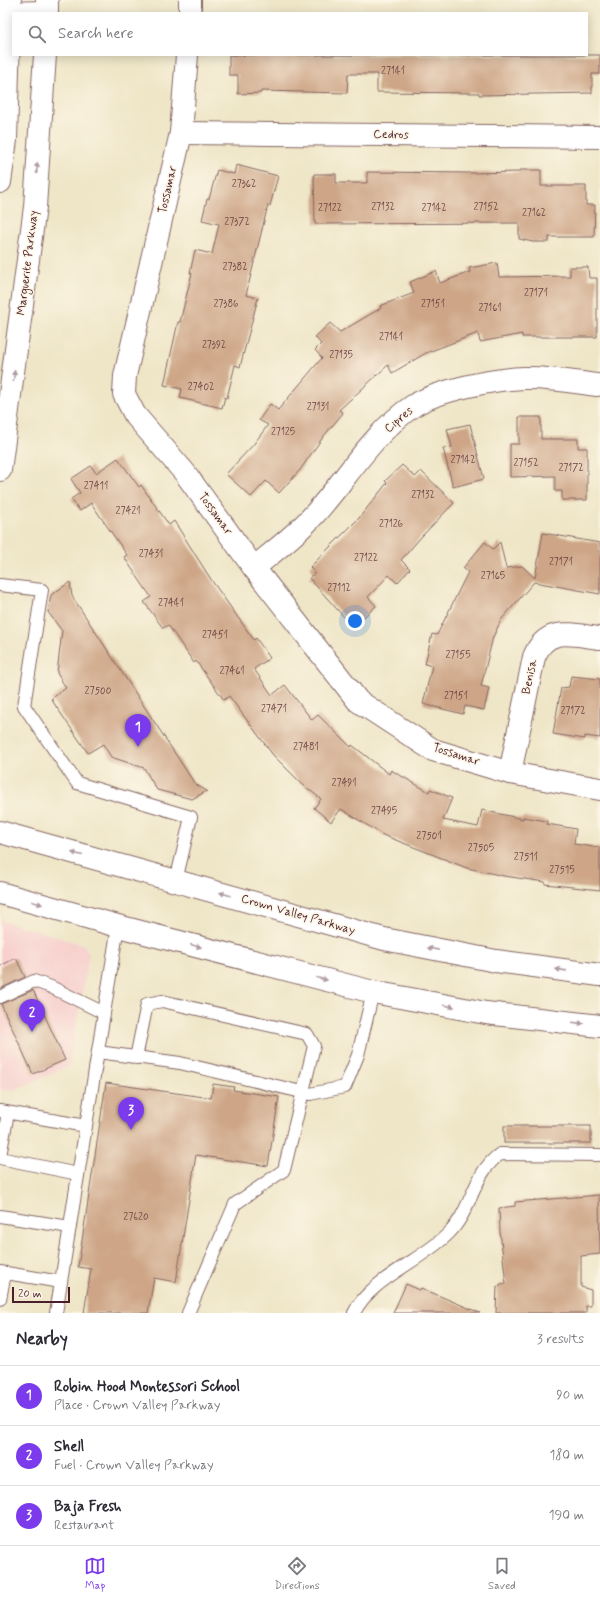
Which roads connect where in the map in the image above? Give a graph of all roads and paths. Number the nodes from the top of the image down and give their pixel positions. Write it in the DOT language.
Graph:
graph roads {
  1 [pos="190,0"];
  2 [pos="47,8"];
  3 [pos="7,9"];
  4 [pos="190,12"];
  5 [pos="45,56"];
  6 [pos="187,56"];
  7 [pos="181,133"];
  8 [pos="600,137"];
  9 [pos="0,182"];
  10 [pos="597,385"];
  11 [pos="0,470"];
  12 [pos="254,568"];
  13 [pos="0,585"];
  14 [pos="600,638"];
  15 [pos="510,773"];
  16 [pos="600,789"];
  17 [pos="0,832"];
  18 [pos="176,881"];
  19 [pos="0,892"];
  20 [pos="118,926"];
  21 [pos="600,975"];
  22 [pos="373,992"];
  23 [pos="0,996"];
  24 [pos="104,1013"];
  25 [pos="600,1026"];
  26 [pos="98,1052"];
  27 [pos="136,1058"];
  28 [pos="303,1092"];
  29 [pos="4,1112"];
  30 [pos="86,1126"];
  31 [pos="600,1155"];
  32 [pos="0,1157"];
  33 [pos="78,1174"];
  34 [pos="0,1216"];
  35 [pos="70,1227"];
  36 [pos="3,1272"];
  37 [pos="61,1282"];
  38 [pos="0,1299"];
  39 [pos="56,1313"];
  40 [pos="188,1313"];
  41 [pos="354,1313"];
  1 -- 4 [label="street"];
  2 -- 3 [label="street"];
  3 -- 9 [label="street"];
  11 -- 5 [label="street, Marguerite Parkway, one-way"];
  6 -- 7 [label="street, Tossamar"];
  7 -- 8 [label="street, Cedros"];
  7 -- 12 [label="street, Tossamar"];
  10 -- 12 [label="street, Cipres"];
  12 -- 15 [label="street, Tossamar"];
  13 -- 18 [label="lane"];
  14 -- 15 [label="street, Benisa"];
  15 -- 16 [label="street, Tossamar"];
  18 -- 17 [label="street, Crown Valley Parkway, one-way"];
  21 -- 18 [label="street, Crown Valley Parkway, one-way"];
  19 -- 20 [label="street, one-way"];
  20 -- 22 [label="street, one-way"];
  20 -- 24 [label="lane"];
  22 -- 25 [label="street, one-way"];
  22 -- 28 [label="lane"];
  23 -- 24 [label="lane"];
  24 -- 26 [label="lane"];
  26 -- 27 [label="lane"];
  26 -- 30 [label="lane"];
  27 -- 28 [label="lane"];
  27 -- 28 [label="lane"];
  28 -- 40 [label="lane"];
  29 -- 30 [label="lane"];
  29 -- 32 [label="lane"];
  30 -- 33 [label="lane"];
  31 -- 41 [label="lane"];
  32 -- 33 [label="lane"];
  33 -- 35 [label="lane"];
  34 -- 35 [label="lane"];
  35 -- 37 [label="lane"];
  36 -- 37 [label="lane"];
  36 -- 38 [label="lane"];
  37 -- 39 [label="lane"];
}
